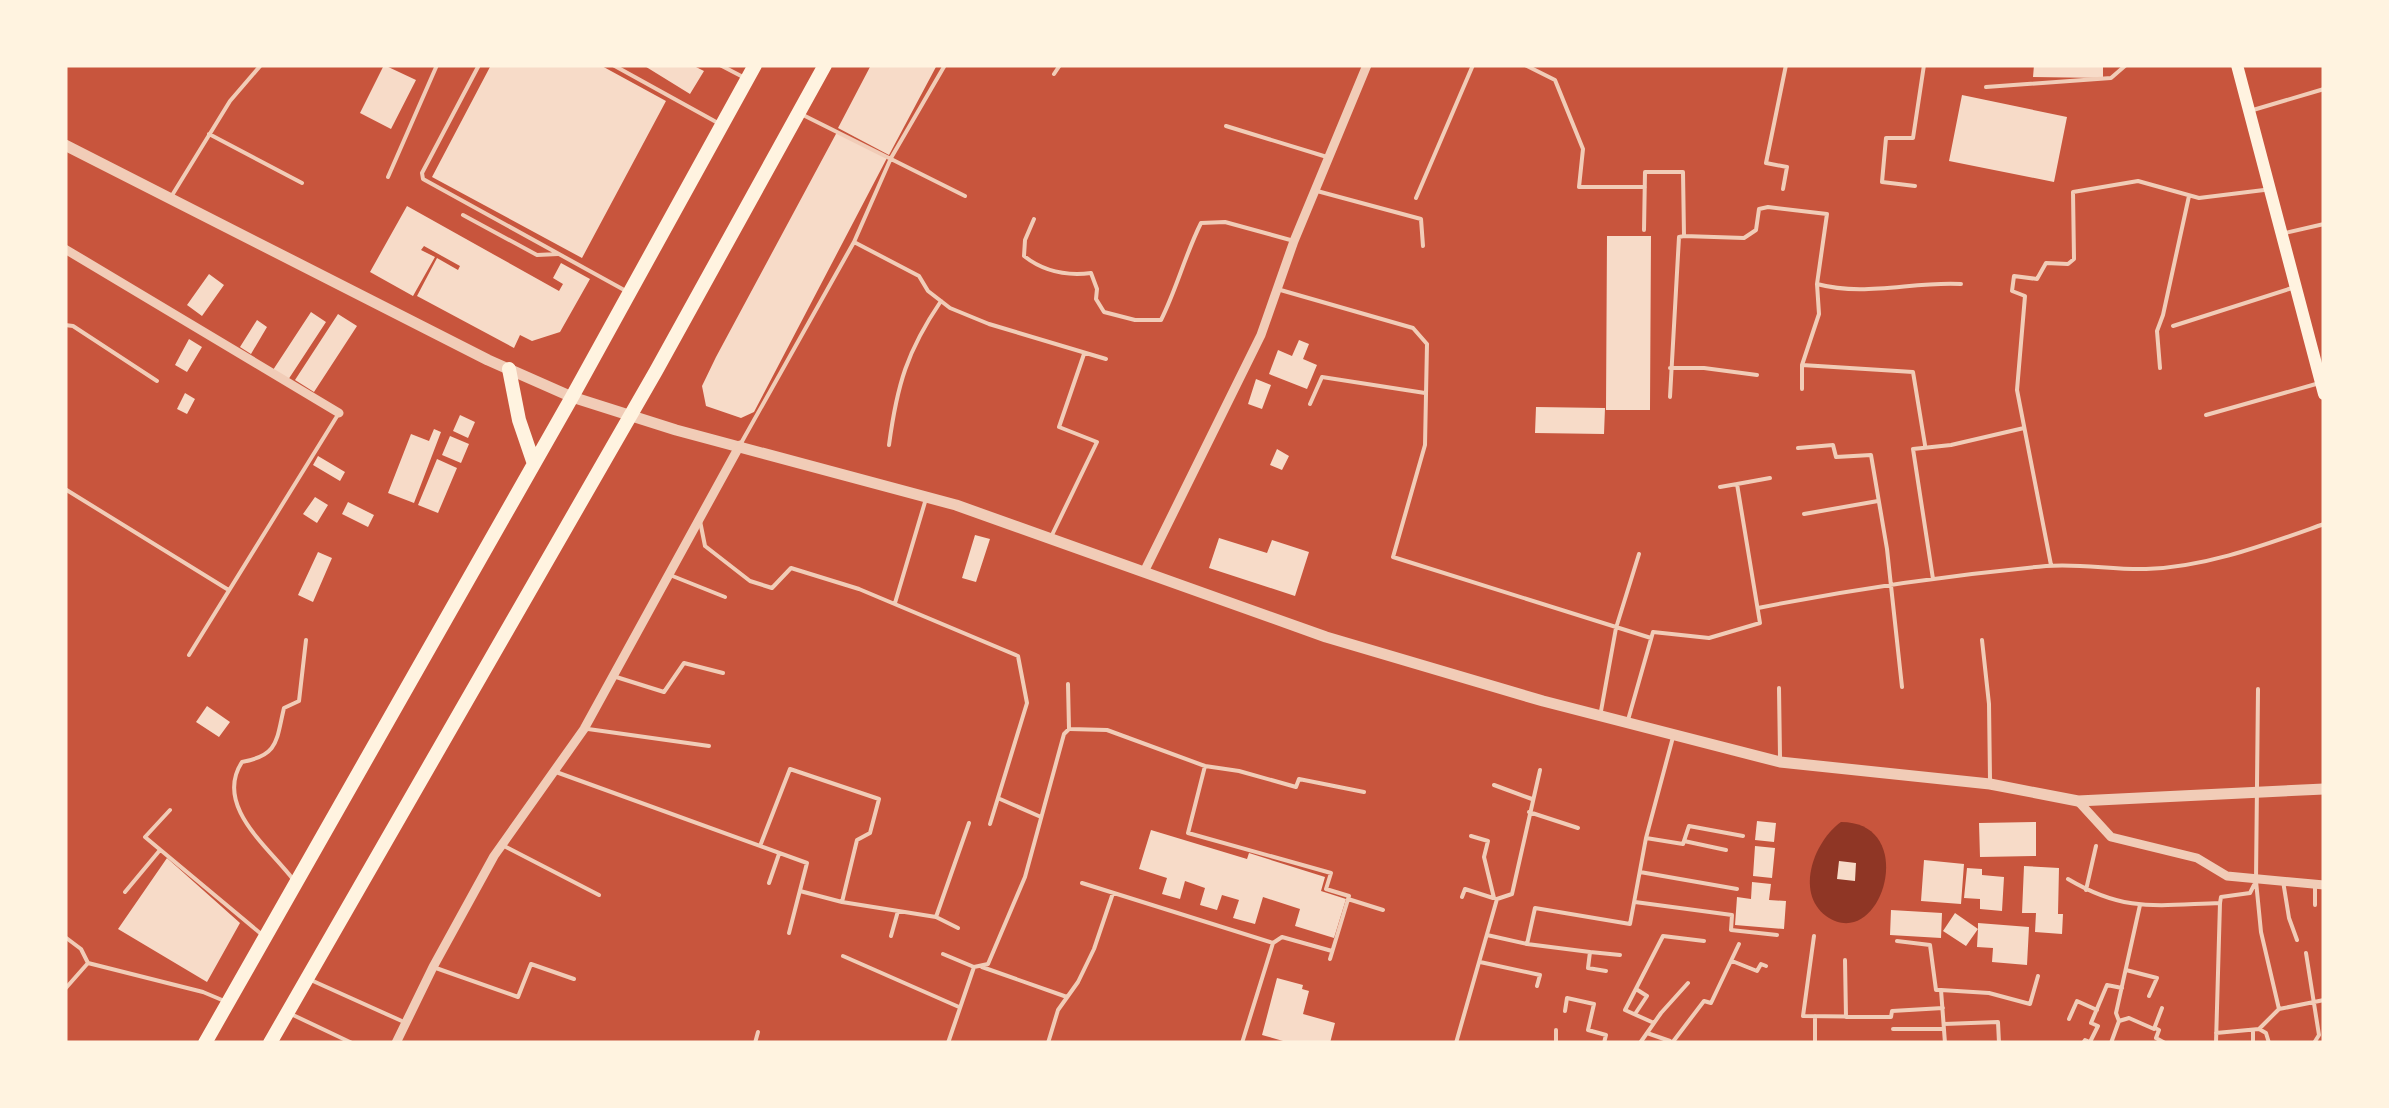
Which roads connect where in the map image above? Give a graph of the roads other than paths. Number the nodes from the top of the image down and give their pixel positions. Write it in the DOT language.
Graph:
graph roads {
  1 [pos="261,65"];
  2 [pos="437,65"];
  3 [pos="479,65"];
  4 [pos="613,65"];
  5 [pos="720,65"];
  6 [pos="824,65"];
  7 [pos="945,65"];
  8 [pos="1060,65"];
  9 [pos="1367,65"];
  10 [pos="1473,65"];
  11 [pos="1524,65"];
  12 [pos="1786,65"];
  13 [pos="1924,65"];
  14 [pos="2126,65"];
  15 [pos="2236,65"];
  16 [pos="751,72"];
  17 [pos="1054,74"];
  18 [pos="1986,87"];
  19 [pos="2324,89"];
  20 [pos="2249,111"];
  21 [pos="799,113"];
  22 [pos="722,125"];
  23 [pos="1226,126"];
  24 [pos="209,134"];
  25 [pos="65,146"];
  26 [pos="1327,157"];
  27 [pos="891,158"];
  28 [pos="388,177"];
  29 [pos="302,183"];
  30 [pos="1915,186"];
  31 [pos="1645,187"];
  32 [pos="1783,189"];
  33 [pos="2268,189"];
  34 [pos="1314,190"];
  35 [pos="964,196"];
  36 [pos="2190,196"];
  37 [pos="171,198"];
  38 [pos="1416,198"];
  39 [pos="463,215"];
  40 [pos="1034,219"];
  41 [pos="2324,224"];
  42 [pos="1644,230"];
  43 [pos="2280,234"];
  44 [pos="1684,236"];
  45 [pos="1294,241"];
  46 [pos="854,242"];
  47 [pos="1423,246"];
  48 [pos="65,249"];
  49 [pos="558,254"];
  50 [pos="1817,284"];
  51 [pos="1961,284"];
  52 [pos="2295,287"];
  53 [pos="1277,289"];
  54 [pos="628,292"];
  55 [pos="942,301"];
  56 [pos="65,325"];
  57 [pos="2173,326"];
  58 [pos="1085,353"];
  59 [pos="1106,360"];
  60 [pos="1802,366"];
  61 [pos="1670,368"];
  62 [pos="2160,368"];
  63 [pos="509,369"];
  64 [pos="1757,375"];
  65 [pos="157,381"];
  66 [pos="2322,388"];
  67 [pos="1802,389"];
  68 [pos="1426,393"];
  69 [pos="1670,396"];
  70 [pos="572,398"];
  71 [pos="1310,404"];
  72 [pos="339,413"];
  73 [pos="631,415"];
  74 [pos="2206,415"];
  75 [pos="2024,428"];
  76 [pos="740,445"];
  77 [pos="890,445"];
  78 [pos="1926,447"];
  79 [pos="1798,448"];
  80 [pos="533,462"];
  81 [pos="1770,478"];
  82 [pos="1737,484"];
  83 [pos="1720,487"];
  84 [pos="65,488"];
  85 [pos="926,497"];
  86 [pos="1878,501"];
  87 [pos="1804,514"];
  88 [pos="700,521"];
  89 [pos="2324,524"];
  90 [pos="1050,539"];
  91 [pos="1639,554"];
  92 [pos="2051,565"];
  93 [pos="1144,572"];
  94 [pos="670,575"];
  95 [pos="1933,580"];
  96 [pos="1890,585"];
  97 [pos="228,590"];
  98 [pos="725,596"];
  99 [pos="894,604"];
  100 [pos="1758,608"];
  101 [pos="1616,628"];
  102 [pos="1651,638"];
  103 [pos="306,640"];
  104 [pos="1982,640"];
  105 [pos="189,655"];
  106 [pos="723,673"];
  107 [pos="613,676"];
  108 [pos="1068,684"];
  109 [pos="1902,686"];
  110 [pos="1779,688"];
  111 [pos="2258,689"];
  112 [pos="1600,716"];
  113 [pos="1628,723"];
  114 [pos="584,728"];
  115 [pos="1069,729"];
  116 [pos="1674,734"];
  117 [pos="709,746"];
  118 [pos="1780,762"];
  119 [pos="1205,766"];
  120 [pos="1540,770"];
  121 [pos="556,772"];
  122 [pos="1990,784"];
  123 [pos="1494,785"];
  124 [pos="2324,789"];
  125 [pos="2255,791"];
  126 [pos="1364,792"];
  127 [pos="1532,798"];
  128 [pos="998,799"];
  129 [pos="2078,801"];
  130 [pos="170,810"];
  131 [pos="1528,812"];
  132 [pos="1041,818"];
  133 [pos="969,823"];
  134 [pos="990,824"];
  135 [pos="1578,828"];
  136 [pos="1471,836"];
  137 [pos="1743,836"];
  138 [pos="1646,838"];
  139 [pos="1684,841"];
  140 [pos="502,846"];
  141 [pos="760,846"];
  142 [pos="2096,846"];
  143 [pos="160,850"];
  144 [pos="1726,850"];
  145 [pos="779,854"];
  146 [pos="1640,872"];
  147 [pos="2068,879"];
  148 [pos="2256,881"];
  149 [pos="2283,881"];
  150 [pos="295,882"];
  151 [pos="768,883"];
  152 [pos="1082,884"];
  153 [pos="2320,884"];
  154 [pos="1737,890"];
  155 [pos="2086,890"];
  156 [pos="800,891"];
  157 [pos="126,892"];
  158 [pos="1113,894"];
  159 [pos="599,895"];
  160 [pos="1462,897"];
  161 [pos="1348,899"];
  162 [pos="1496,899"];
  163 [pos="842,902"];
  164 [pos="1635,902"];
  165 [pos="2220,903"];
  166 [pos="2140,905"];
  167 [pos="2315,905"];
  168 [pos="1383,910"];
  169 [pos="898,911"];
  170 [pos="936,917"];
  171 [pos="958,928"];
  172 [pos="789,933"];
  173 [pos="1487,935"];
  174 [pos="1777,935"];
  175 [pos="264,936"];
  176 [pos="890,936"];
  177 [pos="1814,936"];
  178 [pos="65,938"];
  179 [pos="2297,940"];
  180 [pos="1704,941"];
  181 [pos="1897,941"];
  182 [pos="1273,942"];
  183 [pos="1527,944"];
  184 [pos="1739,944"];
  185 [pos="1332,951"];
  186 [pos="1590,952"];
  187 [pos="2306,953"];
  188 [pos="943,954"];
  189 [pos="1620,954"];
  190 [pos="843,956"];
  191 [pos="1330,959"];
  192 [pos="1846,960"];
  193 [pos="1732,961"];
  194 [pos="1480,962"];
  195 [pos="88,963"];
  196 [pos="1766,966"];
  197 [pos="433,967"];
  198 [pos="977,967"];
  199 [pos="2126,970"];
  200 [pos="1606,972"];
  201 [pos="2038,976"];
  202 [pos="308,979"];
  203 [pos="574,980"];
  204 [pos="1688,983"];
  205 [pos="1537,986"];
  206 [pos="2122,988"];
  207 [pos="1636,989"];
  208 [pos="65,990"];
  209 [pos="1941,990"];
  210 [pos="2149,996"];
  211 [pos="1068,997"];
  212 [pos="2324,1000"];
  213 [pos="226,1002"];
  214 [pos="2313,1002"];
  215 [pos="959,1007"];
  216 [pos="1942,1008"];
  217 [pos="2162,1008"];
  218 [pos="2278,1009"];
  219 [pos="2096,1010"];
  220 [pos="1565,1011"];
  221 [pos="288,1013"];
  222 [pos="1635,1014"];
  223 [pos="1815,1016"];
  224 [pos="1846,1016"];
  225 [pos="2069,1019"];
  226 [pos="2120,1021"];
  227 [pos="405,1022"];
  228 [pos="1654,1022"];
  229 [pos="1944,1027"];
  230 [pos="2154,1028"];
  231 [pos="1893,1029"];
  232 [pos="1556,1030"];
  233 [pos="2256,1030"];
  234 [pos="758,1032"];
  235 [pos="1646,1033"];
  236 [pos="2216,1033"];
  237 [pos="1673,1042"];
  238 [pos="205,1043"];
  239 [pos="270,1043"];
  240 [pos="352,1043"];
  241 [pos="396,1043"];
  242 [pos="755,1043"];
  243 [pos="948,1043"];
  244 [pos="1048,1043"];
  245 [pos="1242,1043"];
  246 [pos="1456,1043"];
  247 [pos="1556,1043"];
  248 [pos="1604,1043"];
  249 [pos="1640,1043"];
  250 [pos="1683,1043"];
  251 [pos="1815,1043"];
  252 [pos="1945,1043"];
  253 [pos="1999,1043"];
  254 [pos="2084,1043"];
  255 [pos="2112,1043"];
  256 [pos="2166,1043"];
  257 [pos="2216,1043"];
  258 [pos="2253,1043"];
  259 [pos="2268,1043"];
  260 [pos="2314,1043"];
  1 -- 24 [label="lane"];
  2 -- 28 [label="lane"];
  3 -- 49 [label="lane"];
  4 -- 22 [label="lane"];
  5 -- 16 [label="lane"];
  6 -- 21 [label="main road"];
  7 -- 27 [label="lane"];
  8 -- 17 [label="lane"];
  9 -- 26 [label="street"];
  10 -- 38 [label="lane"];
  11 -- 31 [label="lane"];
  12 -- 32 [label="lane"];
  13 -- 30 [label="lane"];
  14 -- 18 [label="lane"];
  15 -- 20 [label="main road"];
  16 -- 22 [label="main road"];
  19 -- 20 [label="lane"];
  20 -- 33 [label="main road"];
  21 -- 27 [label="lane"];
  21 -- 73 [label="main road"];
  22 -- 54 [label="main road"];
  23 -- 26 [label="lane"];
  24 -- 29 [label="lane"];
  24 -- 37 [label="lane"];
  25 -- 37 [label="street"];
  26 -- 34 [label="street"];
  27 -- 35 [label="lane"];
  27 -- 46 [label="lane"];
  31 -- 42 [label="lane"];
  31 -- 44 [label="lane"];
  33 -- 36 [label="lane"];
  33 -- 43 [label="main road"];
  34 -- 45 [label="street"];
  34 -- 47 [label="lane"];
  36 -- 62 [label="lane"];
  36 -- 75 [label="lane"];
  37 -- 63 [label="street"];
  39 -- 49 [label="lane"];
  40 -- 45 [label="lane"];
  41 -- 43 [label="lane"];
  43 -- 52 [label="main road"];
  44 -- 50 [label="lane"];
  44 -- 61 [label="lane"];
  45 -- 53 [label="street"];
  46 -- 55 [label="lane"];
  46 -- 76 [label="lane"];
  48 -- 72 [label="street"];
  49 -- 54 [label="lane"];
  50 -- 51 [label="lane"];
  50 -- 60 [label="lane"];
  52 -- 57 [label="lane"];
  52 -- 66 [label="main road"];
  53 -- 68 [label="lane"];
  53 -- 93 [label="street"];
  54 -- 70 [label="main road"];
  55 -- 58 [label="lane"];
  55 -- 77 [label="lane"];
  56 -- 65 [label="lane"];
  58 -- 59 [label="lane"];
  58 -- 90 [label="lane"];
  60 -- 67 [label="lane"];
  60 -- 78 [label="lane"];
  61 -- 64 [label="lane"];
  61 -- 69 [label="lane"];
  63 -- 70 [label="street"];
  63 -- 80 [label="main road"];
  66 -- 74 [label="lane"];
  68 -- 71 [label="lane"];
  68 -- 101 [label="lane"];
  70 -- 73 [label="street"];
  70 -- 80 [label="main road"];
  72 -- 97 [label="lane"];
  73 -- 76 [label="street"];
  73 -- 202 [label="main road"];
  75 -- 78 [label="lane"];
  75 -- 92 [label="lane"];
  76 -- 85 [label="street"];
  76 -- 88 [label="street"];
  78 -- 95 [label="lane"];
  79 -- 86 [label="lane"];
  80 -- 150 [label="main road"];
  81 -- 82 [label="lane"];
  82 -- 83 [label="lane"];
  82 -- 100 [label="lane"];
  84 -- 97 [label="lane"];
  85 -- 90 [label="street"];
  85 -- 99 [label="lane"];
  86 -- 87 [label="lane"];
  86 -- 96 [label="lane"];
  88 -- 94 [label="street"];
  88 -- 99 [label="lane"];
  89 -- 92 [label="lane"];
  90 -- 93 [label="street"];
  91 -- 101 [label="lane"];
  92 -- 95 [label="lane"];
  93 -- 112 [label="street"];
  94 -- 98 [label="lane"];
  94 -- 107 [label="street"];
  95 -- 96 [label="lane"];
  96 -- 100 [label="lane"];
  96 -- 109 [label="lane"];
  97 -- 105 [label="lane"];
  99 -- 128 [label="lane"];
  100 -- 102 [label="lane"];
  101 -- 102 [label="lane"];
  101 -- 112 [label="lane"];
  102 -- 113 [label="lane"];
  103 -- 150 [label="lane"];
  104 -- 122 [label="lane"];
  106 -- 107 [label="lane"];
  107 -- 114 [label="street"];
  108 -- 115 [label="lane"];
  110 -- 118 [label="lane"];
  111 -- 125 [label="lane"];
  112 -- 113 [label="street"];
  113 -- 118 [label="street"];
  114 -- 117 [label="lane"];
  114 -- 121 [label="street"];
  115 -- 119 [label="lane"];
  115 -- 132 [label="lane"];
  116 -- 138 [label="lane"];
  118 -- 122 [label="street"];
  119 -- 126 [label="lane"];
  119 -- 161 [label="lane"];
  120 -- 127 [label="lane"];
  121 -- 140 [label="street"];
  121 -- 141 [label="lane"];
  122 -- 129 [label="street"];
  123 -- 127 [label="lane"];
  124 -- 125 [label="street"];
  125 -- 129 [label="street"];
  125 -- 148 [label="lane"];
  127 -- 131 [label="lane"];
  128 -- 132 [label="lane"];
  128 -- 134 [label="lane"];
  129 -- 148 [label="street"];
  130 -- 143 [label="lane"];
  131 -- 135 [label="lane"];
  131 -- 162 [label="lane"];
  132 -- 198 [label="lane"];
  133 -- 170 [label="lane"];
  136 -- 162 [label="lane"];
  137 -- 139 [label="lane"];
  138 -- 139 [label="lane"];
  138 -- 146 [label="lane"];
  139 -- 144 [label="lane"];
  140 -- 159 [label="lane"];
  140 -- 197 [label="street"];
  141 -- 145 [label="lane"];
  141 -- 163 [label="lane"];
  142 -- 155 [label="lane"];
  143 -- 157 [label="lane"];
  143 -- 175 [label="lane"];
  145 -- 151 [label="lane"];
  145 -- 156 [label="lane"];
  146 -- 154 [label="lane"];
  146 -- 164 [label="lane"];
  147 -- 155 [label="lane"];
  148 -- 149 [label="street"];
  148 -- 165 [label="lane"];
  148 -- 218 [label="lane"];
  149 -- 153 [label="street"];
  149 -- 179 [label="lane"];
  150 -- 175 [label="main road"];
  152 -- 158 [label="lane"];
  153 -- 167 [label="lane"];
  155 -- 166 [label="lane"];
  156 -- 163 [label="lane"];
  156 -- 172 [label="lane"];
  158 -- 182 [label="lane"];
  158 -- 211 [label="lane"];
  160 -- 162 [label="lane"];
  161 -- 168 [label="lane"];
  161 -- 185 [label="lane"];
  162 -- 173 [label="lane"];
  163 -- 169 [label="lane"];
  164 -- 174 [label="lane"];
  164 -- 183 [label="lane"];
  165 -- 166 [label="lane"];
  165 -- 236 [label="lane"];
  166 -- 199 [label="lane"];
  169 -- 170 [label="lane"];
  169 -- 176 [label="lane"];
  170 -- 171 [label="lane"];
  173 -- 183 [label="lane"];
  173 -- 194 [label="lane"];
  175 -- 213 [label="main road"];
  177 -- 223 [label="lane"];
  178 -- 195 [label="lane"];
  180 -- 207 [label="lane"];
  181 -- 209 [label="lane"];
  182 -- 185 [label="lane"];
  182 -- 245 [label="lane"];
  183 -- 186 [label="lane"];
  184 -- 193 [label="lane"];
  185 -- 191 [label="lane"];
  186 -- 189 [label="lane"];
  186 -- 200 [label="lane"];
  187 -- 214 [label="lane"];
  188 -- 198 [label="lane"];
  190 -- 215 [label="lane"];
  192 -- 224 [label="lane"];
  193 -- 196 [label="lane"];
  193 -- 237 [label="lane"];
  194 -- 205 [label="lane"];
  194 -- 246 [label="lane"];
  195 -- 208 [label="lane"];
  195 -- 213 [label="lane"];
  197 -- 203 [label="lane"];
  197 -- 227 [label="street"];
  198 -- 211 [label="lane"];
  198 -- 215 [label="lane"];
  199 -- 206 [label="lane"];
  199 -- 210 [label="lane"];
  201 -- 209 [label="lane"];
  202 -- 221 [label="main road"];
  202 -- 227 [label="lane"];
  204 -- 228 [label="lane"];
  206 -- 219 [label="lane"];
  206 -- 226 [label="lane"];
  207 -- 222 [label="lane"];
  207 -- 222 [label="lane"];
  209 -- 216 [label="lane"];
  211 -- 244 [label="lane"];
  212 -- 214 [label="lane"];
  213 -- 238 [label="main road"];
  214 -- 218 [label="lane"];
  214 -- 260 [label="lane"];
  215 -- 243 [label="lane"];
  216 -- 224 [label="lane"];
  216 -- 229 [label="lane"];
  217 -- 230 [label="lane"];
  218 -- 233 [label="lane"];
  219 -- 225 [label="lane"];
  219 -- 254 [label="lane"];
  220 -- 248 [label="lane"];
  221 -- 239 [label="main road"];
  221 -- 240 [label="lane"];
  222 -- 228 [label="lane"];
  223 -- 224 [label="lane"];
  223 -- 251 [label="lane"];
  226 -- 230 [label="lane"];
  226 -- 255 [label="lane"];
  227 -- 241 [label="street"];
  228 -- 235 [label="lane"];
  229 -- 231 [label="lane"];
  229 -- 252 [label="lane"];
  229 -- 253 [label="lane"];
  230 -- 256 [label="lane"];
  232 -- 247 [label="lane"];
  233 -- 236 [label="lane"];
  233 -- 258 [label="lane"];
  233 -- 259 [label="lane"];
  234 -- 242 [label="lane"];
  235 -- 237 [label="lane"];
  235 -- 249 [label="lane"];
  236 -- 257 [label="lane"];
  237 -- 250 [label="lane"];
}
